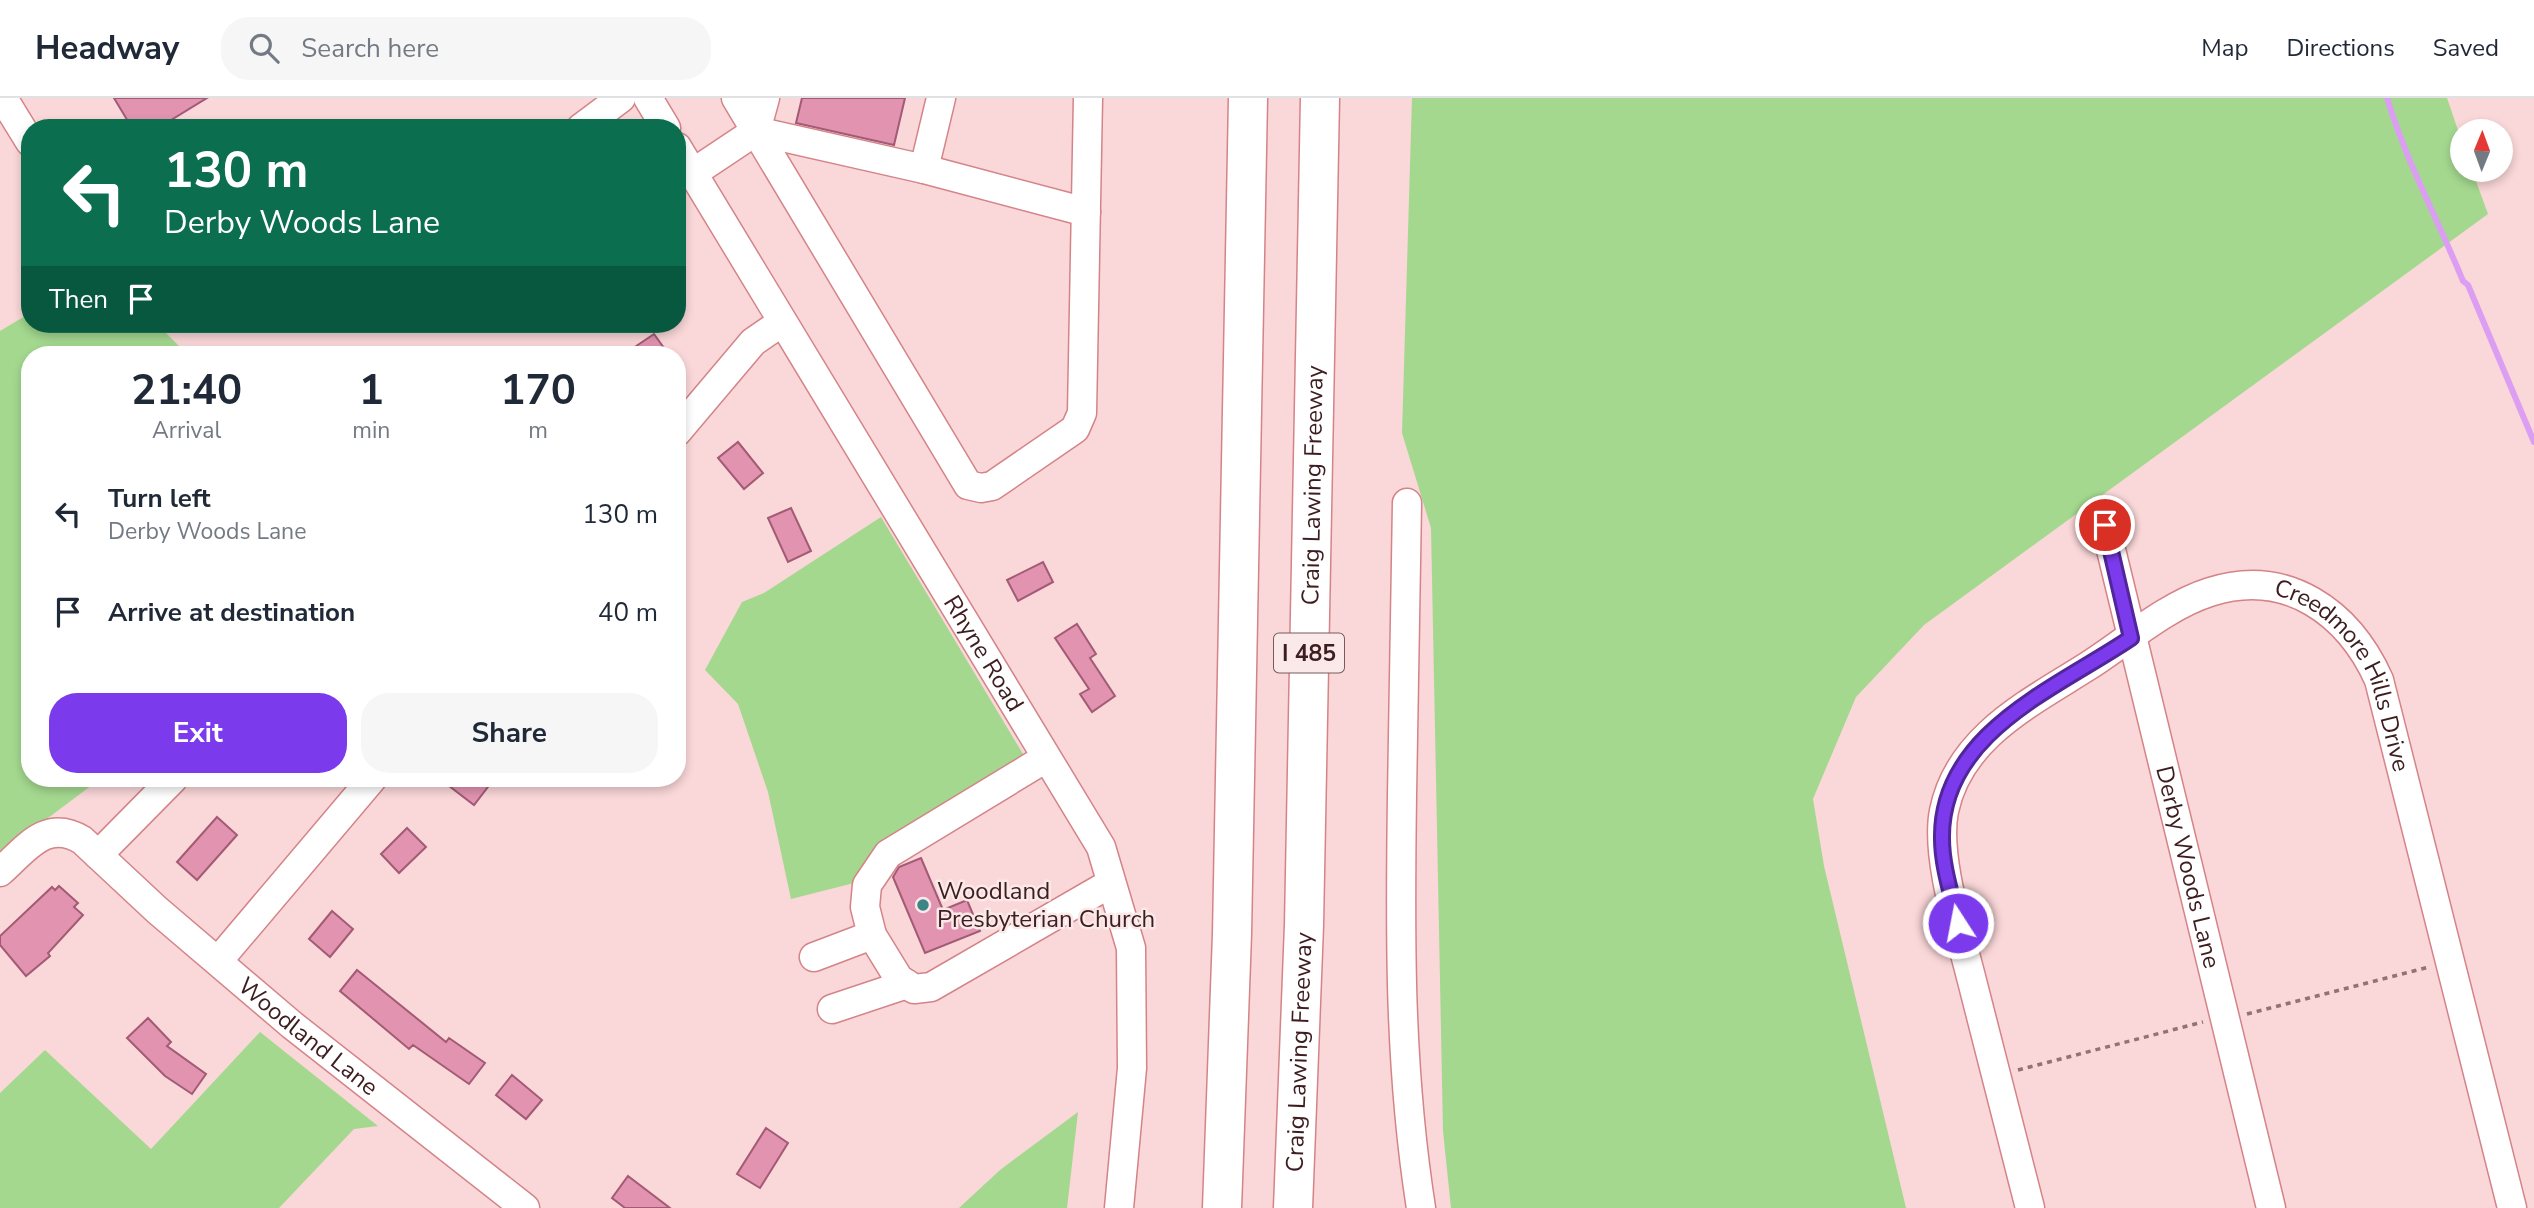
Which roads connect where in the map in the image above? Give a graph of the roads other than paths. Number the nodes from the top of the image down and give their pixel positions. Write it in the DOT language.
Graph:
graph roads {
  1 [pos="3,98"];
  2 [pos="621,98"];
  3 [pos="648,98"];
  4 [pos="736,98"];
  5 [pos="765,98"];
  6 [pos="941,98"];
  7 [pos="1088,98"];
  8 [pos="1248,98"];
  9 [pos="1320,98"];
  10 [pos="593,119"];
  11 [pos="661,119"];
  12 [pos="21,127"];
  13 [pos="756,131"];
  14 [pos="686,162"];
  15 [pos="924,169"];
  16 [pos="693,173"];
  17 [pos="1086,212"];
  18 [pos="782,322"];
  19 [pos="686,421"];
  20 [pos="1408,503"];
  21 [pos="2105,525"];
  22 [pos="2131,638"];
  23 [pos="1046,758"];
  24 [pos="165,787"];
  25 [pos="365,787"];
  26 [pos="98,855"];
  27 [pos="0,872"];
  28 [pos="1111,883"];
  29 [pos="872,934"];
  30 [pos="814,957"];
  31 [pos="218,961"];
  32 [pos="906,984"];
  33 [pos="832,1009"];
  34 [pos="525,1208"];
  35 [pos="1119,1208"];
  36 [pos="1222,1208"];
  37 [pos="1293,1208"];
  38 [pos="1421,1208"];
  39 [pos="2030,1208"];
  40 [pos="2272,1208"];
  41 [pos="2512,1208"];
  1 -- 12 [label="street"];
  2 -- 10 [label="street"];
  3 -- 11 [label="street"];
  4 -- 13 [label="street"];
  5 -- 13 [label="street"];
  6 -- 15 [label="street"];
  7 -- 17 [label="street"];
  8 -- 36 [label="highway, I 485"];
  9 -- 37 [label="highway, Craig Lawing Freeway / I 485"];
  13 -- 15 [label="street"];
  13 -- 16 [label="street"];
  13 -- 17 [label="street"];
  14 -- 16 [label="street, Rhyne Road"];
  15 -- 17 [label="street"];
  16 -- 18 [label="street, Rhyne Road"];
  18 -- 19 [label="street"];
  18 -- 23 [label="street, Rhyne Road"];
  20 -- 38 [label="street"];
  21 -- 22 [label="street, Derby Woods Lane"];
  22 -- 39 [label="street, Creedmore Hills Drive"];
  22 -- 40 [label="street, Derby Woods Lane"];
  22 -- 41 [label="street, Creedmore Hills Drive"];
  23 -- 28 [label="street, Rhyne Road"];
  23 -- 29 [label="street"];
  24 -- 26 [label="street"];
  25 -- 31 [label="street"];
  26 -- 27 [label="street, Woodland Lane"];
  26 -- 31 [label="street, Woodland Lane"];
  28 -- 32 [label="street"];
  28 -- 35 [label="street, Rhyne Road"];
  29 -- 30 [label="street"];
  29 -- 32 [label="street"];
  31 -- 34 [label="street, Woodland Lane"];
  32 -- 33 [label="street"];
}
